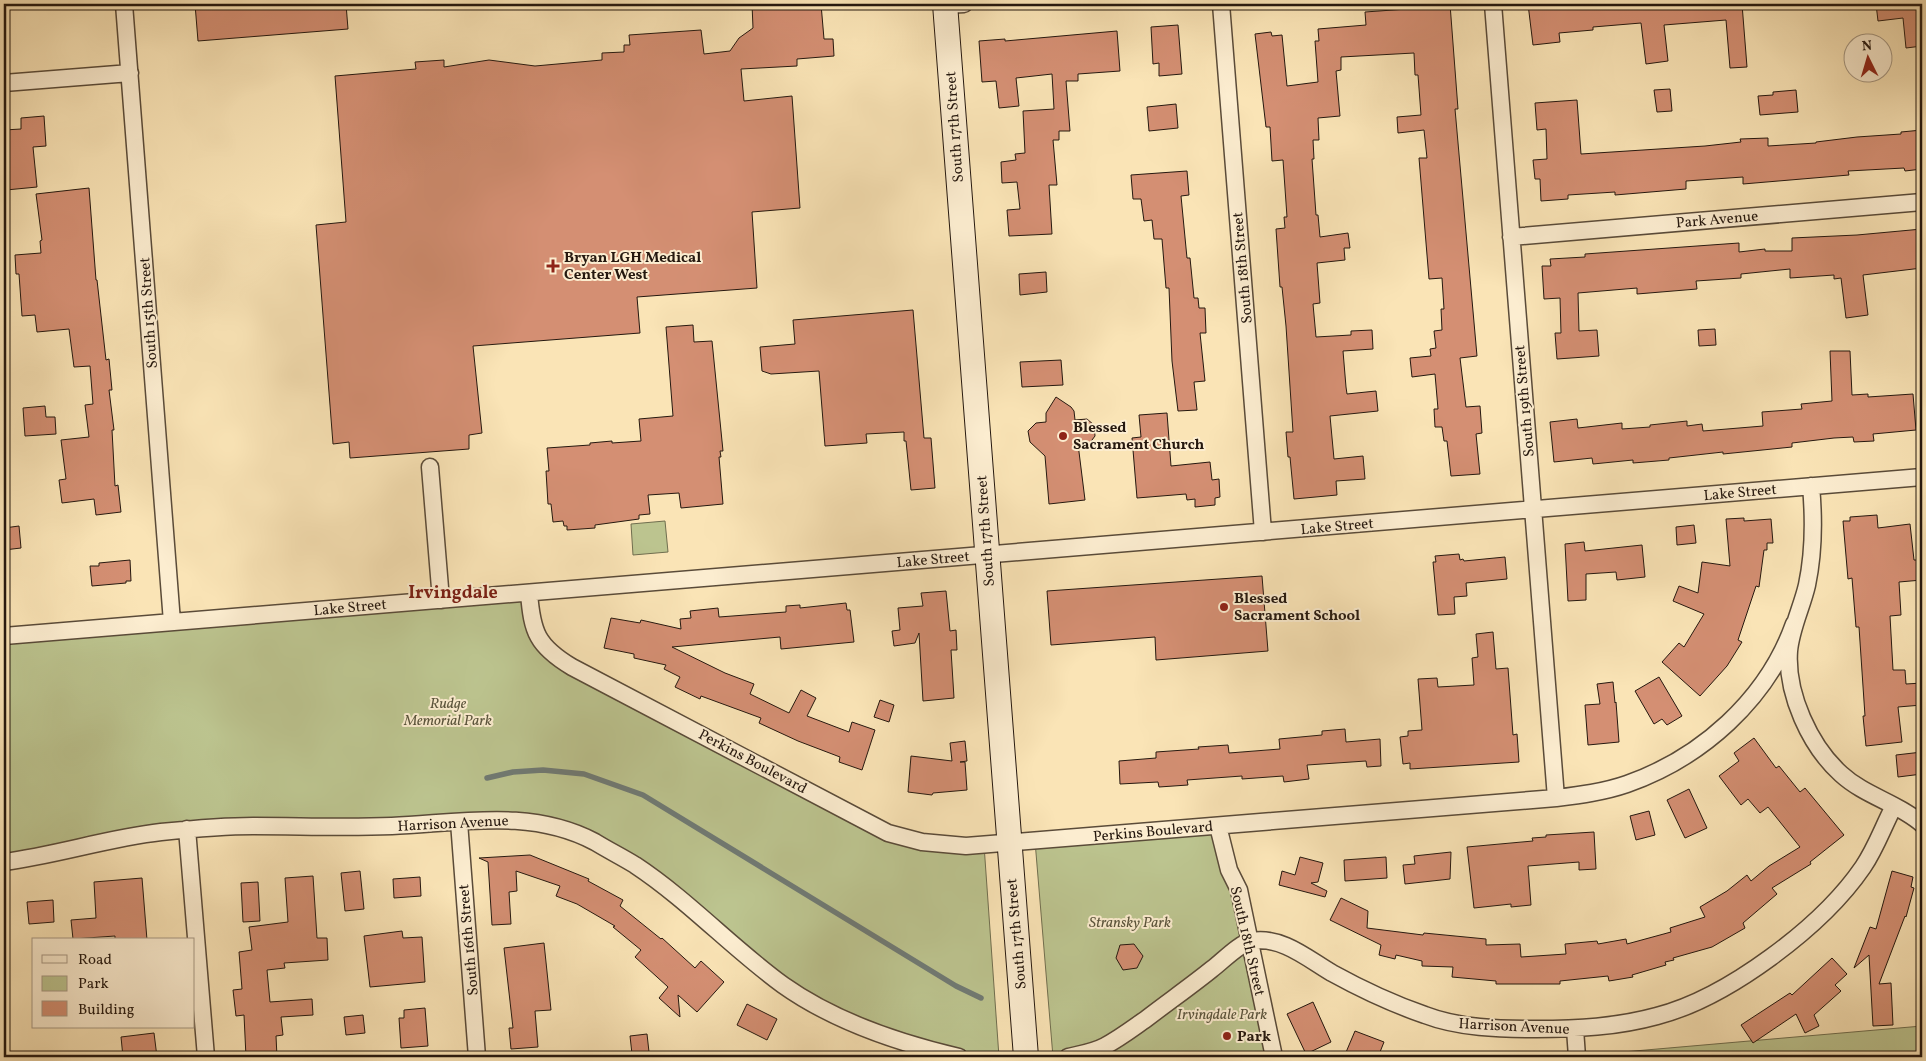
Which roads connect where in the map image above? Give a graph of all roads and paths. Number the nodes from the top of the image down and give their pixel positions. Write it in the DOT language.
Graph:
graph roads {
  1 [pos="124,4"];
  2 [pos="951,4"];
  3 [pos="1220,4"];
  4 [pos="1492,4"];
  5 [pos="130,73"];
  6 [pos="4,83"];
  7 [pos="1922,202"];
  8 [pos="1511,237"];
  9 [pos="430,468"];
  10 [pos="1922,477"];
  11 [pos="1811,486"];
  12 [pos="1532,509"];
  13 [pos="1263,532"];
  14 [pos="987,555"];
  15 [pos="529,593"];
  16 [pos="441,600"];
  17 [pos="172,622"];
  18 [pos="1794,624"];
  19 [pos="4,636"];
  20 [pos="1556,798"];
  21 [pos="1894,806"];
  22 [pos="1922,812"];
  23 [pos="459,822"];
  24 [pos="1922,824"];
  25 [pos="1218,826"];
  26 [pos="187,829"];
  27 [pos="1009,844"];
  28 [pos="4,862"];
  29 [pos="1251,941"];
  30 [pos="1575,1029"];
  31 [pos="928,1053"];
  32 [pos="206,1057"];
  33 [pos="478,1057"];
  34 [pos="959,1057"];
  35 [pos="1026,1057"];
  36 [pos="1068,1057"];
  37 [pos="1274,1057"];
  38 [pos="1577,1057"];
  1 -- 5 [label="street, South 15th Street"];
  2 -- 14 [label="main road, South 17th Street"];
  3 -- 13 [label="street, South 18th Street"];
  4 -- 8 [label="street, South 19th Street"];
  5 -- 6 [label="street"];
  5 -- 17 [label="street, South 15th Street"];
  7 -- 8 [label="street, Park Avenue"];
  8 -- 12 [label="street, South 19th Street"];
  9 -- 16 [label="street"];
  10 -- 11 [label="street, Lake Street"];
  11 -- 12 [label="street, Lake Street"];
  11 -- 18 [label="street"];
  12 -- 13 [label="street, Lake Street"];
  12 -- 20 [label="street, South 19th Street"];
  13 -- 14 [label="street, Lake Street"];
  14 -- 15 [label="street, Lake Street"];
  14 -- 27 [label="main road, South 17th Street"];
  15 -- 16 [label="street, Lake Street"];
  15 -- 27 [label="street, Perkins Boulevard"];
  16 -- 17 [label="street, Lake Street"];
  17 -- 19 [label="street, Lake Street"];
  18 -- 20 [label="street, Perkins Boulevard"];
  18 -- 21 [label="street"];
  20 -- 25 [label="street, Perkins Boulevard"];
  21 -- 22 [label="street"];
  21 -- 24 [label="street"];
  21 -- 30 [label="street, Harrison Avenue"];
  23 -- 26 [label="street, Harrison Avenue"];
  23 -- 31 [label="street, Harrison Avenue"];
  23 -- 33 [label="street, South 16th Street"];
  25 -- 27 [label="street, Perkins Boulevard"];
  25 -- 29 [label="street, South 18th Street"];
  26 -- 28 [label="street, Harrison Avenue"];
  26 -- 32 [label="street"];
  27 -- 35 [label="main road, South 17th Street"];
  29 -- 30 [label="street, Harrison Avenue"];
  29 -- 36 [label="street"];
  29 -- 37 [label="street, South 18th Street"];
  30 -- 38 [label="street"];
  31 -- 34 [label="street, Harrison Avenue"];
}
